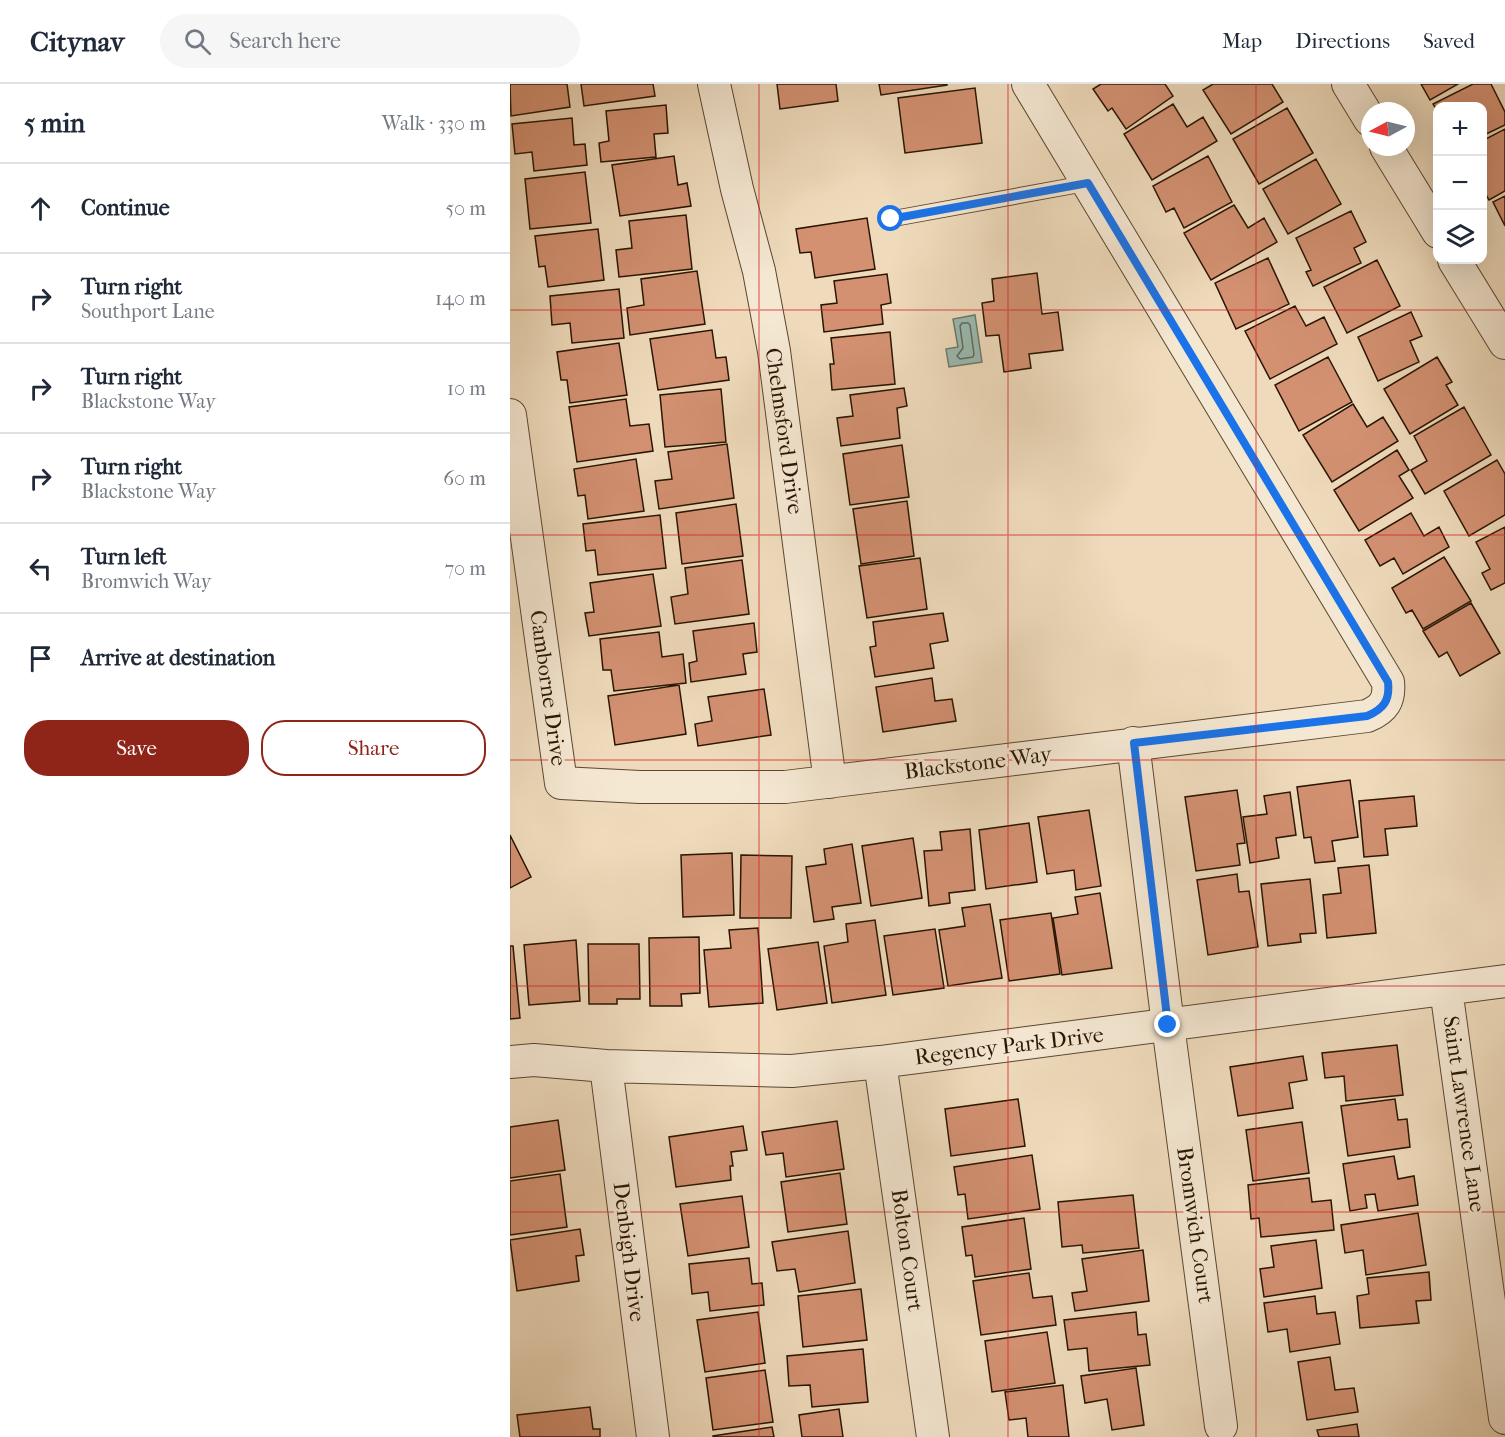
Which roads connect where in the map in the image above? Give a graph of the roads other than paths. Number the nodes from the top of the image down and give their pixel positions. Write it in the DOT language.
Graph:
graph roads {
  1 [pos="714,84"];
  2 [pos="1028,84"];
  3 [pos="1348,84"];
  4 [pos="1361,105"];
  5 [pos="1391,156"];
  6 [pos="1088,183"];
  7 [pos="891,219"];
  8 [pos="1433,225"];
  9 [pos="1456,264"];
  10 [pos="1505,344"];
  11 [pos="510,415"];
  12 [pos="1134,743"];
  13 [pos="830,782"];
  14 [pos="561,783"];
  15 [pos="1505,981"];
  16 [pos="1446,989"];
  17 [pos="1168,1025"];
  18 [pos="510,1062"];
  19 [pos="880,1062"];
  20 [pos="606,1066"];
  21 [pos="1505,1418"];
  22 [pos="1221,1426"];
  23 [pos="653,1437"];
  24 [pos="933,1437"];
  1 -- 13 [label="street, Chelmsford Drive"];
  2 -- 6 [label="street"];
  3 -- 4 [label="street"];
  5 -- 8 [label="street"];
  6 -- 7 [label="lane"];
  6 -- 12 [label="street, Blackstone Way"];
  9 -- 10 [label="street"];
  11 -- 14 [label="street, Camborne Drive"];
  12 -- 13 [label="street, Blackstone Way"];
  12 -- 17 [label="street, Bromwich Court"];
  13 -- 14 [label="street, Blackstone Way"];
  15 -- 16 [label="street, Regency Park Drive"];
  16 -- 17 [label="street, Regency Park Drive"];
  16 -- 21 [label="street, Saint Lawrence Lane"];
  17 -- 19 [label="street, Regency Park Drive"];
  17 -- 22 [label="street, Bromwich Court"];
  18 -- 20 [label="street, Regency Park Drive"];
  19 -- 20 [label="street, Regency Park Drive"];
  19 -- 24 [label="street, Bolton Court"];
  20 -- 23 [label="street, Denbigh Drive"];
}
